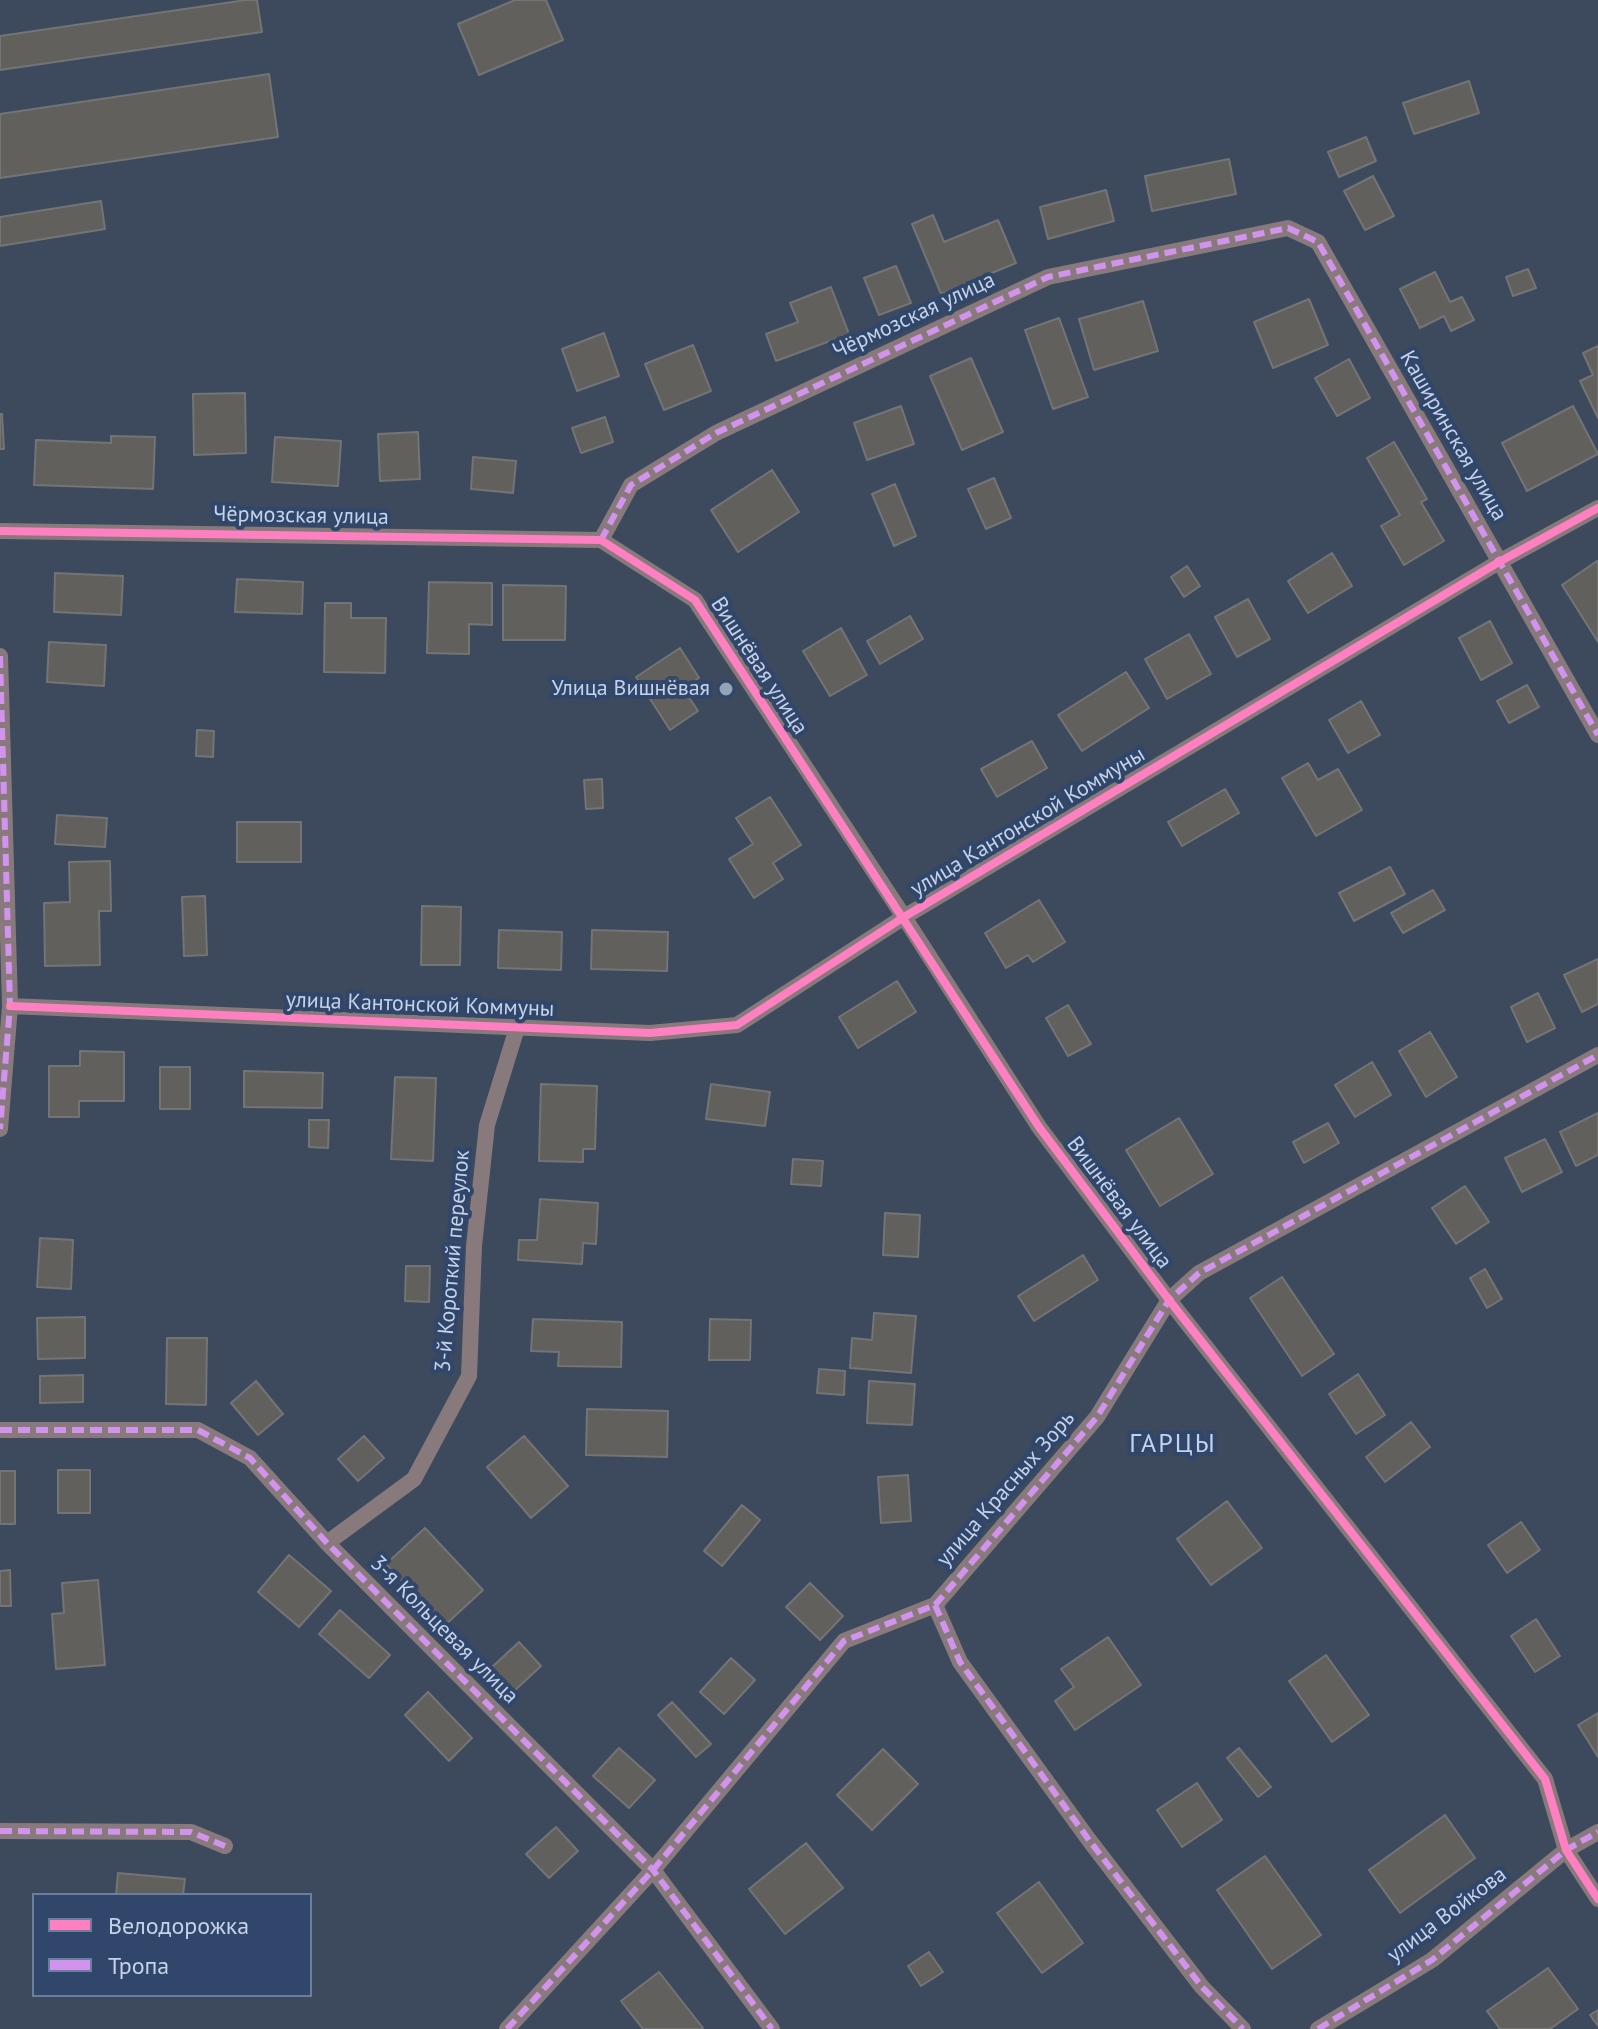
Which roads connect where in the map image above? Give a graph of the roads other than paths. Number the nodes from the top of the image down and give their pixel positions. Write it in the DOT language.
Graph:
graph roads {
  1 [pos="1318,242"];
  2 [pos="1598,508"];
  3 [pos="0,531"];
  4 [pos="601,540"];
  5 [pos="1499,562"];
  6 [pos="0,656"];
  7 [pos="1598,735"];
  8 [pos="904,917"];
  9 [pos="10,1006"];
  10 [pos="517,1028"];
  11 [pos="1598,1055"];
  12 [pos="0,1129"];
  13 [pos="1169,1300"];
  14 [pos="0,1419"];
  15 [pos="0,1430"];
  16 [pos="327,1543"];
  17 [pos="935,1605"];
  18 [pos="0,1831"];
  19 [pos="1598,1832"];
  20 [pos="225,1846"];
  21 [pos="1566,1850"];
  22 [pos="653,1870"];
  23 [pos="1598,1899"];
  24 [pos="507,2029"];
  25 [pos="772,2029"];
  26 [pos="1243,2029"];
  27 [pos="1318,2029"];
  1 -- 4 [label="street, Чёрмозская улица"];
  1 -- 5 [label="street, Каширинская улица"];
  2 -- 5 [label="street, улица Кантонской Коммуны"];
  3 -- 4 [label="street, Чёрмозская улица"];
  4 -- 8 [label="street, Вишнёвая улица"];
  5 -- 7 [label="street, Каширинская улица"];
  5 -- 8 [label="street, улица Кантонской Коммуны"];
  6 -- 9 [label="street"];
  8 -- 10 [label="street, улица Кантонской Коммуны"];
  8 -- 13 [label="street, Вишнёвая улица"];
  9 -- 10 [label="street, улица Кантонской Коммуны"];
  9 -- 12 [label="street"];
  10 -- 16 [label="street, 3-й Короткий переулок"];
  11 -- 13 [label="street, улица Красных Зорь"];
  13 -- 17 [label="street, улица Красных Зорь"];
  13 -- 21 [label="street, Вишнёвая улица"];
  14 -- 15 [label="street"];
  15 -- 16 [label="street, 3-я Кольцевая улица"];
  16 -- 22 [label="street, 3-я Кольцевая улица"];
  17 -- 22 [label="street, улица Красных Зорь"];
  17 -- 26 [label="street"];
  18 -- 20 [label="street"];
  19 -- 21 [label="street, улица Войкова"];
  21 -- 23 [label="street, Вишнёвая улица"];
  21 -- 27 [label="street, улица Войкова"];
  22 -- 24 [label="street, улица Красных Зорь"];
  22 -- 25 [label="street, 3-я Кольцевая улица"];
}
